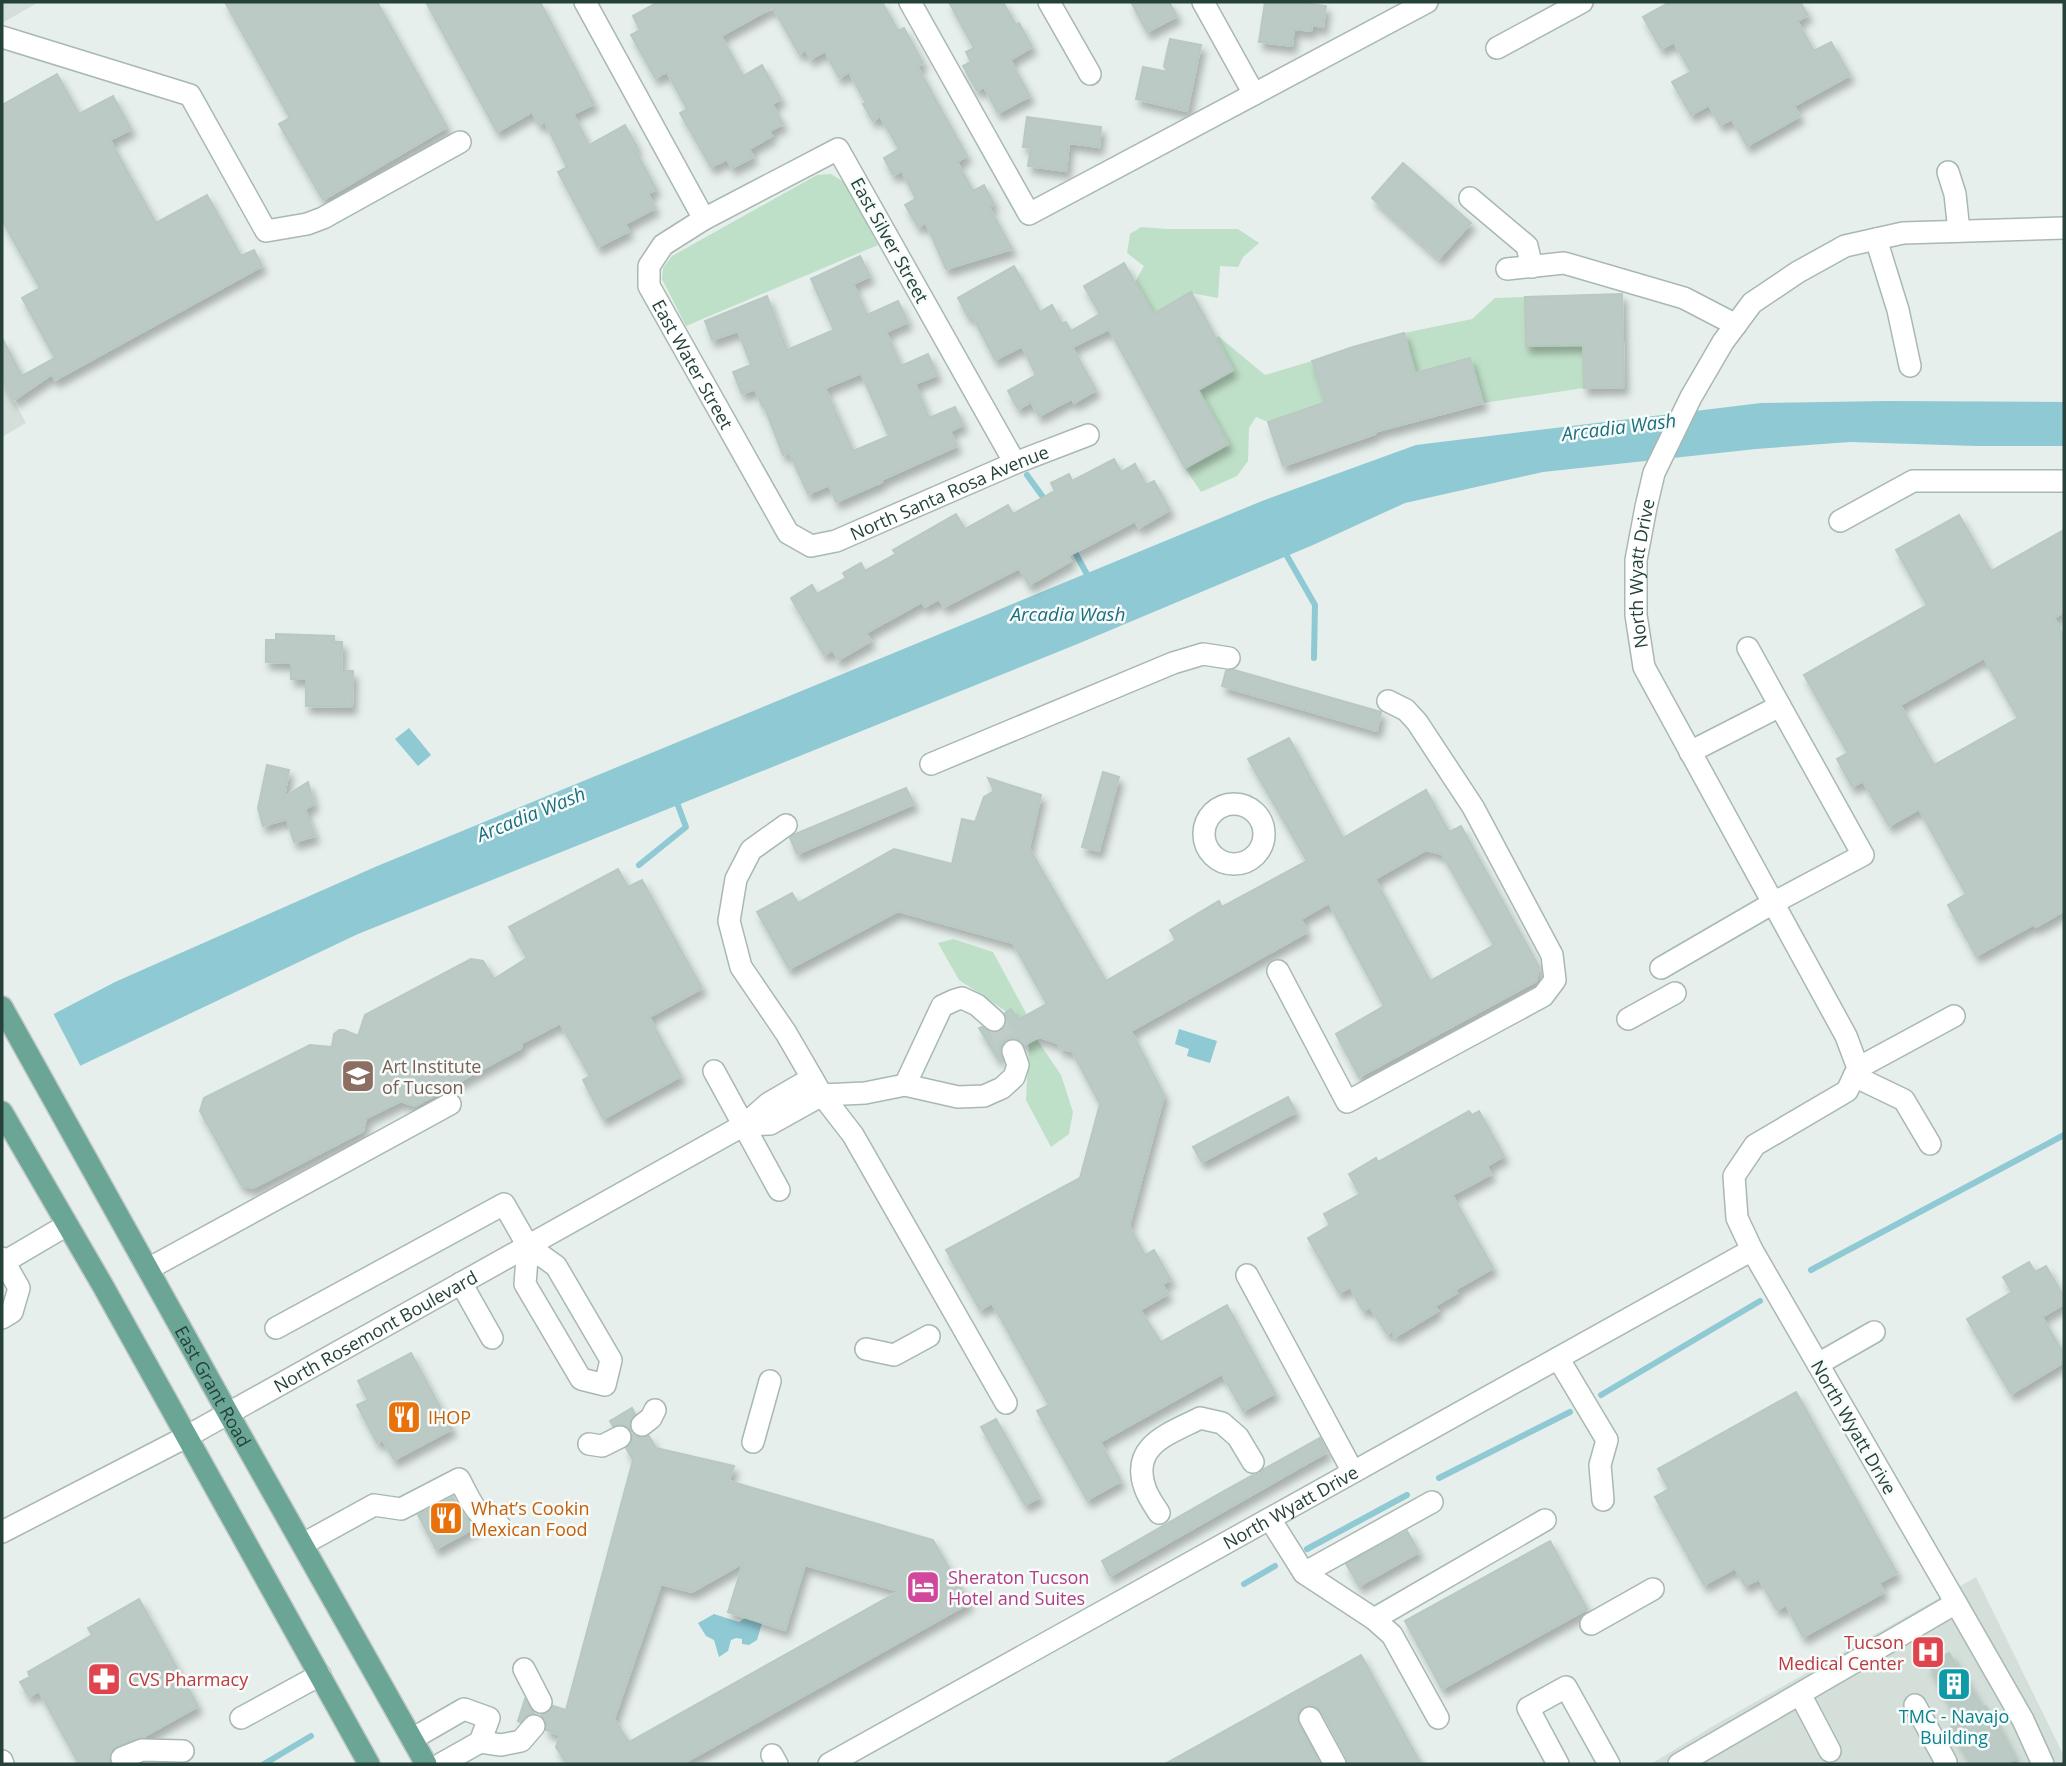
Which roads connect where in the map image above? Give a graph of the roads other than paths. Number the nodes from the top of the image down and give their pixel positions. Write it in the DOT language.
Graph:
graph roads {
  1 [pos="585,2"];
  2 [pos="910,2"];
  3 [pos="1049,2"];
  4 [pos="1203,2"];
  5 [pos="1427,2"];
  6 [pos="1582,2"];
  7 [pos="2,37"];
  8 [pos="1497,48"];
  9 [pos="1090,74"];
  10 [pos="1254,94"];
  11 [pos="460,142"];
  12 [pos="1948,172"];
  13 [pos="1470,198"];
  14 [pos="704,219"];
  15 [pos="2064,228"];
  16 [pos="1959,231"];
  17 [pos="1876,239"];
  18 [pos="1532,267"];
  19 [pos="1507,269"];
  20 [pos="1736,325"];
  21 [pos="1910,366"];
  22 [pos="1088,435"];
  23 [pos="1015,463"];
  24 [pos="2064,481"];
  25 [pos="1840,521"];
  26 [pos="811,546"];
  27 [pos="1748,648"];
  28 [pos="1229,658"];
  29 [pos="1388,701"];
  30 [pos="1780,706"];
  31 [pos="1690,752"];
  32 [pos="931,764"];
  33 [pos="786,825"];
  34 [pos="1773,903"];
  35 [pos="1661,968"];
  36 [pos="1278,971"];
  37 [pos="1675,993"];
  38 [pos="7,1016"];
  39 [pos="1954,1017"];
  40 [pos="1628,1019"];
  41 [pos="994,1020"];
  42 [pos="1013,1051"];
  43 [pos="715,1071"];
  44 [pos="1856,1072"];
  45 [pos="905,1085"];
  46 [pos="817,1086"];
  47 [pos="450,1104"];
  48 [pos="2,1112"];
  49 [pos="744,1125"];
  50 [pos="1930,1144"];
  51 [pos="779,1190"];
  52 [pos="67,1225"];
  53 [pos="528,1245"];
  54 [pos="1752,1250"];
  55 [pos="3,1260"];
  56 [pos="148,1269"];
  57 [pos="1247,1275"];
  58 [pos="461,1283"];
  59 [pos="2,1318"];
  60 [pos="276,1328"];
  61 [pos="1874,1332"];
  62 [pos="929,1336"];
  63 [pos="492,1338"];
  64 [pos="866,1349"];
  65 [pos="1559,1358"];
  66 [pos="1818,1364"];
  67 [pos="770,1381"];
  68 [pos="1006,1403"];
  69 [pos="228,1413"];
  70 [pos="186,1437"];
  71 [pos="620,1437"];
  72 [pos="753,1442"];
  73 [pos="589,1444"];
  74 [pos="1253,1462"];
  75 [pos="1353,1472"];
  76 [pos="1603,1500"];
  77 [pos="1432,1502"];
  78 [pos="1159,1513"];
  79 [pos="1270,1519"];
  80 [pos="1545,1520"];
  81 [pos="500,1526"];
  82 [pos="2,1532"];
  83 [pos="303,1544"];
  84 [pos="1304,1573"];
  85 [pos="1653,1589"];
  86 [pos="1956,1603"];
  87 [pos="1374,1619"];
  88 [pos="1591,1624"];
  89 [pos="524,1669"];
  90 [pos="320,1675"];
  91 [pos="1800,1694"];
  92 [pos="541,1702"];
  93 [pos="1915,1704"];
  94 [pos="1438,1717"];
  95 [pos="242,1718"];
  96 [pos="1310,1718"];
  97 [pos="534,1726"];
  98 [pos="412,1739"];
  99 [pos="480,1742"];
  100 [pos="183,1751"];
  101 [pos="1830,1751"];
  102 [pos="122,1758"];
  103 [pos="1946,1762"];
  104 [pos="369,1764"];
  105 [pos="426,1764"];
  106 [pos="441,1764"];
  107 [pos="829,1764"];
  108 [pos="1335,1764"];
  109 [pos="1558,1764"];
  110 [pos="1609,1764"];
  111 [pos="1679,1764"];
  112 [pos="2042,1764"];
  1 -- 14 [label="street"];
  2 -- 10 [label="street"];
  3 -- 9 [label="street"];
  4 -- 10 [label="street"];
  5 -- 10 [label="street"];
  6 -- 8 [label="street"];
  7 -- 11 [label="street"];
  12 -- 16 [label="street"];
  13 -- 18 [label="street"];
  14 -- 23 [label="street, East Silver Street"];
  14 -- 26 [label="street, East Water Street"];
  15 -- 16 [label="street, North Wyatt Drive"];
  16 -- 17 [label="street, North Wyatt Drive"];
  17 -- 20 [label="street, North Wyatt Drive"];
  17 -- 21 [label="street"];
  18 -- 19 [label="street"];
  18 -- 20 [label="street"];
  20 -- 31 [label="street, North Wyatt Drive"];
  22 -- 23 [label="street, North Santa Rosa Avenue"];
  23 -- 26 [label="street, North Santa Rosa Avenue"];
  24 -- 25 [label="street"];
  27 -- 30 [label="street"];
  28 -- 32 [label="street"];
  29 -- 36 [label="street"];
  30 -- 31 [label="street"];
  30 -- 34 [label="street"];
  31 -- 34 [label="street, North Wyatt Drive"];
  33 -- 46 [label="street"];
  34 -- 35 [label="street"];
  34 -- 44 [label="street, North Wyatt Drive"];
  37 -- 40 [label="street"];
  38 -- 56 [label="main road, East Grant Road"];
  39 -- 44 [label="street"];
  41 -- 45 [label="street"];
  42 -- 45 [label="street"];
  43 -- 49 [label="street"];
  44 -- 50 [label="street"];
  44 -- 54 [label="street, North Wyatt Drive"];
  45 -- 46 [label="street"];
  46 -- 49 [label="street, North Rosemont Boulevard"];
  46 -- 68 [label="street"];
  47 -- 56 [label="street"];
  48 -- 52 [label="main road"];
  49 -- 51 [label="street"];
  49 -- 53 [label="street, North Rosemont Boulevard"];
  52 -- 55 [label="street"];
  52 -- 70 [label="main road"];
  53 -- 53 [label="street"];
  53 -- 58 [label="street, North Rosemont Boulevard"];
  53 -- 60 [label="street"];
  54 -- 65 [label="street, North Wyatt Drive"];
  54 -- 66 [label="street, North Wyatt Drive"];
  55 -- 59 [label="street"];
  56 -- 69 [label="main road, East Grant Road"];
  57 -- 75 [label="street"];
  58 -- 63 [label="street"];
  58 -- 69 [label="street, North Rosemont Boulevard"];
  61 -- 66 [label="street"];
  62 -- 64 [label="street"];
  65 -- 75 [label="street, North Wyatt Drive"];
  65 -- 76 [label="street"];
  66 -- 86 [label="street, North Wyatt Drive"];
  67 -- 72 [label="street"];
  69 -- 70 [label="street, North Rosemont Boulevard"];
  69 -- 83 [label="main road, East Grant Road"];
  70 -- 82 [label="street, North Rosemont Boulevard"];
  70 -- 90 [label="main road"];
  71 -- 73 [label="street"];
  74 -- 78 [label="street"];
  75 -- 79 [label="street, North Wyatt Drive"];
  77 -- 84 [label="street"];
  79 -- 84 [label="street"];
  79 -- 107 [label="street, North Wyatt Drive"];
  80 -- 87 [label="street"];
  81 -- 83 [label="street"];
  83 -- 98 [label="main road, East Grant Road"];
  84 -- 87 [label="street"];
  85 -- 88 [label="street"];
  86 -- 91 [label="street"];
  86 -- 112 [label="street, North Wyatt Drive"];
  87 -- 94 [label="street"];
  89 -- 92 [label="street"];
  90 -- 95 [label="street"];
  90 -- 104 [label="main road"];
  91 -- 101 [label="street"];
  91 -- 111 [label="street"];
  93 -- 103 [label="street"];
  96 -- 108 [label="street"];
  97 -- 99 [label="street"];
  98 -- 99 [label="street"];
  98 -- 105 [label="main road, East Grant Road"];
  99 -- 106 [label="street"];
  100 -- 102 [label="street"];
  109 -- 110 [label="street"];
}
